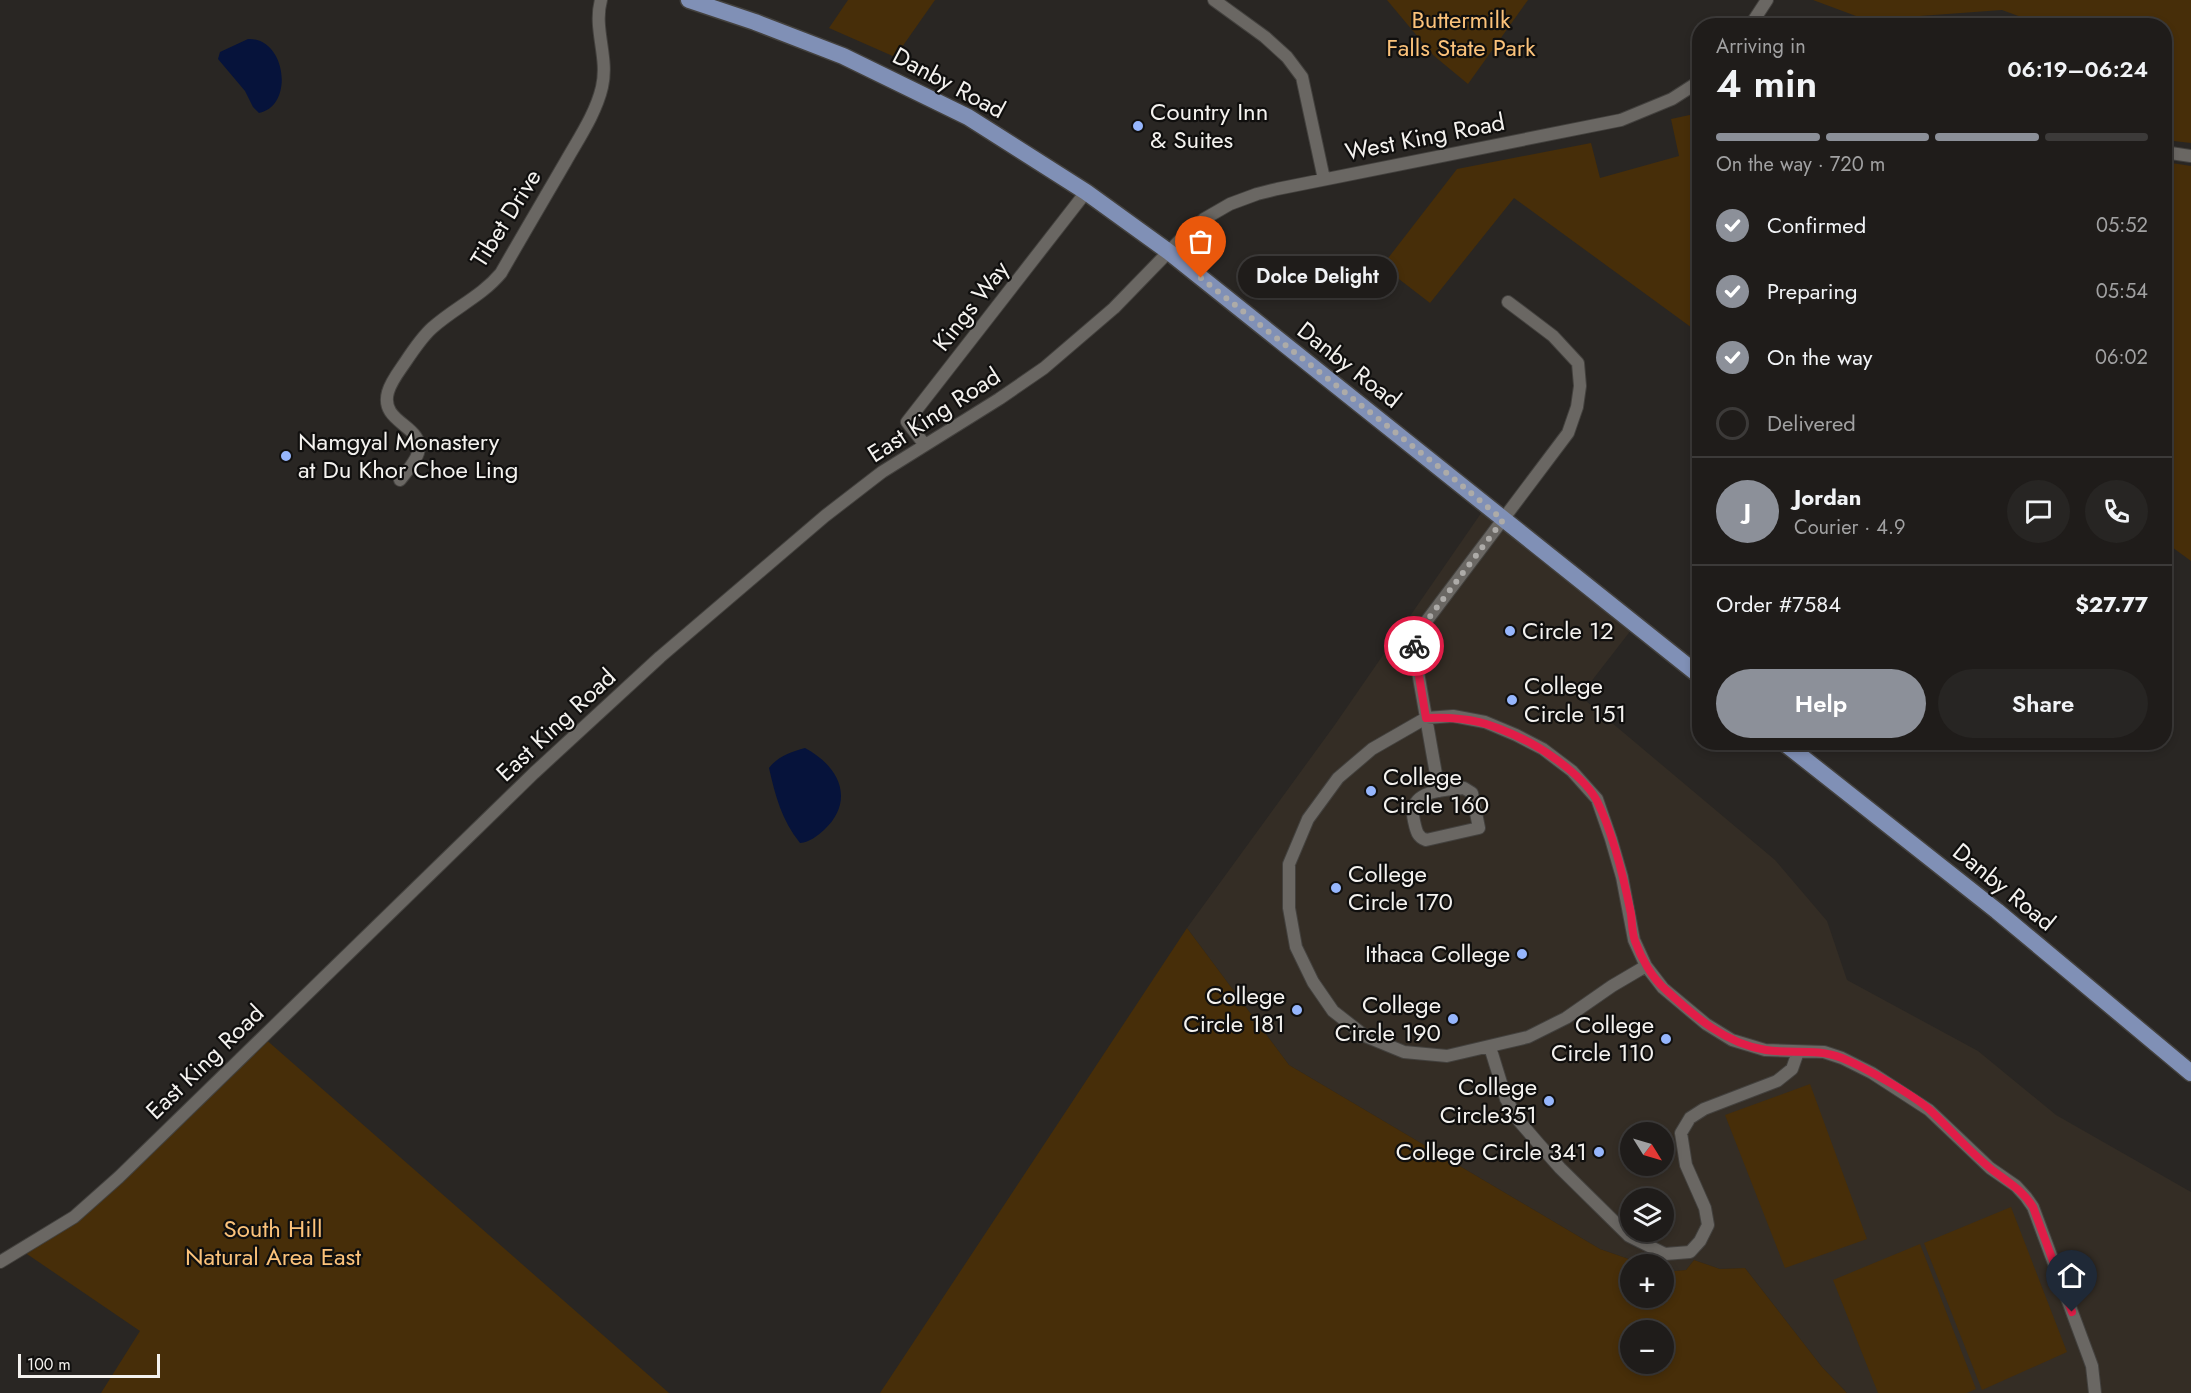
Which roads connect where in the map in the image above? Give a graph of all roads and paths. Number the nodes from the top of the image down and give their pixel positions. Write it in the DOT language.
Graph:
graph roads {
  1 [pos="601,0"];
  2 [pos="689,0"];
  3 [pos="1214,0"];
  4 [pos="1767,0"];
  5 [pos="1755,18"];
  6 [pos="1692,86"];
  7 [pos="2172,153"];
  8 [pos="2191,156"];
  9 [pos="1324,179"];
  10 [pos="1086,192"];
  11 [pos="1169,252"];
  12 [pos="1508,302"];
  13 [pos="926,445"];
  14 [pos="400,480"];
  15 [pos="1503,520"];
  16 [pos="1692,670"];
  17 [pos="1426,718"];
  18 [pos="1805,750"];
  19 [pos="1439,791"];
  20 [pos="1646,966"];
  21 [pos="1490,1047"];
  22 [pos="1798,1052"];
  23 [pos="2191,1073"];
  24 [pos="0,1262"];
  25 [pos="2095,1393"];
  1 -- 14 [label="street, Tibet Drive"];
  2 -- 10 [label="main road, Danby Road"];
  3 -- 9 [label="street"];
  4 -- 5 [label="street"];
  6 -- 9 [label="street, West King Road"];
  7 -- 8 [label="street"];
  9 -- 11 [label="street, West King Road"];
  10 -- 11 [label="main road, Danby Road"];
  10 -- 13 [label="street, Kings Way"];
  11 -- 13 [label="street, East King Road"];
  11 -- 15 [label="main road, Danby Road"];
  12 -- 15 [label="street"];
  13 -- 24 [label="street, East King Road"];
  15 -- 16 [label="main road, Danby Road"];
  15 -- 17 [label="street"];
  17 -- 19 [label="street"];
  17 -- 20 [label="street"];
  17 -- 21 [label="street"];
  18 -- 23 [label="main road, Danby Road"];
  19 -- 19 [label="street"];
  20 -- 21 [label="street"];
  20 -- 22 [label="street"];
  21 -- 22 [label="street"];
  22 -- 25 [label="street"];
}
